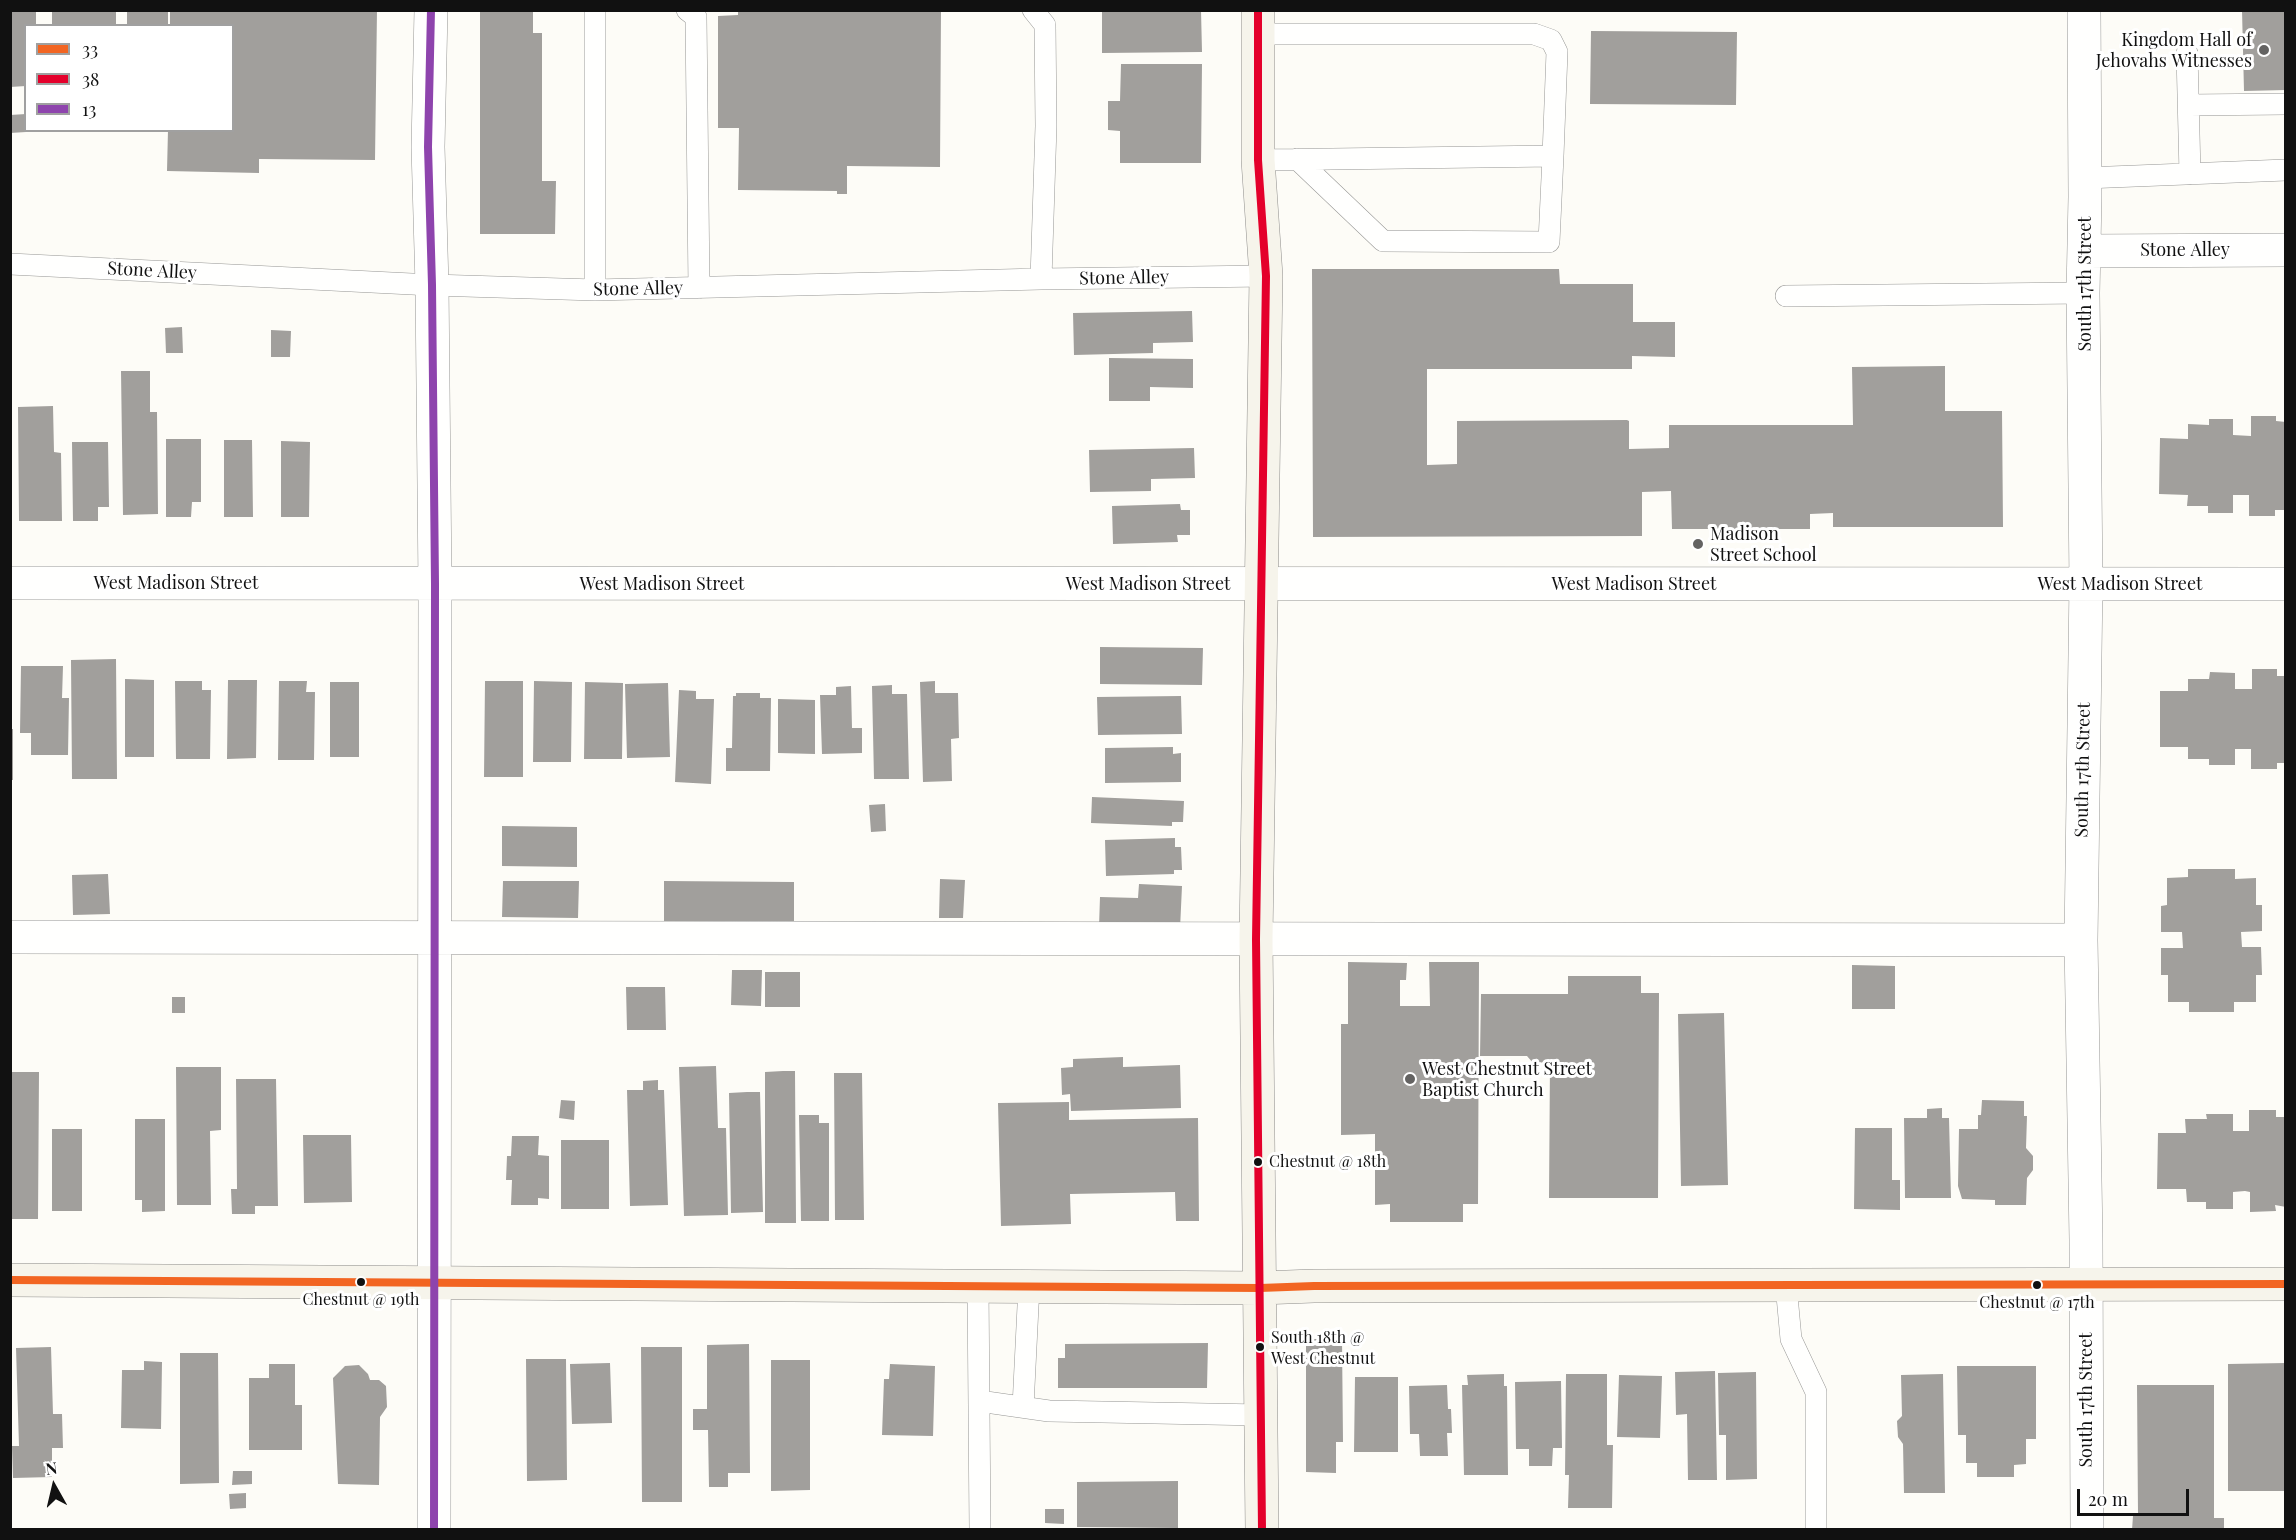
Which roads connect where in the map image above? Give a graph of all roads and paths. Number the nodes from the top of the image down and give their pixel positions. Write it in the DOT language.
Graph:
graph roads {
  1 [pos="431,10"];
  2 [pos="595,10"];
  3 [pos="687,10"];
  4 [pos="2084,10"];
  5 [pos="1039,18"];
  6 [pos="1258,22"];
  7 [pos="2187,53"];
  8 [pos="2286,104"];
  9 [pos="2189,105"];
  10 [pos="1553,156"];
  11 [pos="1297,159"];
  12 [pos="1258,160"];
  13 [pos="2286,170"];
  14 [pos="2190,174"];
  15 [pos="2085,178"];
  16 [pos="2084,250"];
  17 [pos="2286,250"];
  18 [pos="10,264"];
  19 [pos="1266,276"];
  20 [pos="1041,279"];
  21 [pos="432,285"];
  22 [pos="699,288"];
  23 [pos="595,290"];
  24 [pos="2083,293"];
  25 [pos="1786,296"];
  26 [pos="10,584"];
  27 [pos="435,584"];
  28 [pos="1260,584"];
  29 [pos="2086,584"];
  30 [pos="2286,584"];
  31 [pos="10,937"];
  32 [pos="434,937"];
  33 [pos="1256,939"];
  34 [pos="2080,940"];
  35 [pos="10,1280"];
  36 [pos="433,1282"];
  37 [pos="2086,1284"];
  38 [pos="2286,1284"];
  39 [pos="1786,1285"];
  40 [pos="978,1286"];
  41 [pos="1029,1286"];
  42 [pos="1260,1288"];
  43 [pos="979,1401"];
  44 [pos="1023,1407"];
  45 [pos="1261,1415"];
  46 [pos="434,1530"];
  47 [pos="980,1530"];
  48 [pos="1262,1530"];
  49 [pos="1816,1530"];
  50 [pos="2087,1530"];
  1 -- 21 [label="street"];
  2 -- 23 [label="lane"];
  3 -- 22 [label="lane"];
  4 -- 15 [label="street, South 17th Street"];
  5 -- 20 [label="lane"];
  6 -- 10 [label="lane"];
  6 -- 12 [label="main road"];
  7 -- 9 [label="lane"];
  8 -- 9 [label="lane"];
  9 -- 14 [label="lane"];
  10 -- 11 [label="lane"];
  10 -- 11 [label="lane"];
  11 -- 12 [label="lane"];
  12 -- 19 [label="main road"];
  13 -- 14 [label="lane"];
  14 -- 15 [label="lane"];
  15 -- 16 [label="street, South 17th Street"];
  16 -- 17 [label="street, Stone Alley"];
  16 -- 24 [label="street, South 17th Street"];
  18 -- 21 [label="lane, Stone Alley"];
  19 -- 20 [label="lane, Stone Alley"];
  19 -- 28 [label="main road"];
  20 -- 22 [label="lane, Stone Alley"];
  21 -- 23 [label="lane, Stone Alley"];
  21 -- 27 [label="street"];
  22 -- 23 [label="lane, Stone Alley"];
  24 -- 25 [label="lane"];
  24 -- 29 [label="street, South 17th Street"];
  26 -- 27 [label="street, West Madison Street"];
  27 -- 28 [label="street, West Madison Street"];
  27 -- 32 [label="street"];
  28 -- 29 [label="street, West Madison Street"];
  28 -- 33 [label="main road"];
  29 -- 30 [label="street, West Madison Street"];
  29 -- 34 [label="street, South 17th Street"];
  31 -- 32 [label="street"];
  32 -- 33 [label="street"];
  32 -- 36 [label="street"];
  33 -- 34 [label="street"];
  33 -- 42 [label="main road"];
  34 -- 37 [label="street, South 17th Street"];
  35 -- 36 [label="main road"];
  36 -- 40 [label="main road"];
  36 -- 46 [label="street"];
  37 -- 38 [label="main road"];
  37 -- 39 [label="main road"];
  37 -- 50 [label="street, South 17th Street"];
  39 -- 42 [label="main road"];
  39 -- 49 [label="lane"];
  40 -- 41 [label="main road"];
  40 -- 43 [label="lane"];
  41 -- 42 [label="main road"];
  41 -- 44 [label="lane"];
  42 -- 45 [label="main road"];
  43 -- 44 [label="lane"];
  43 -- 47 [label="lane"];
  44 -- 45 [label="lane"];
  45 -- 48 [label="main road"];
}
